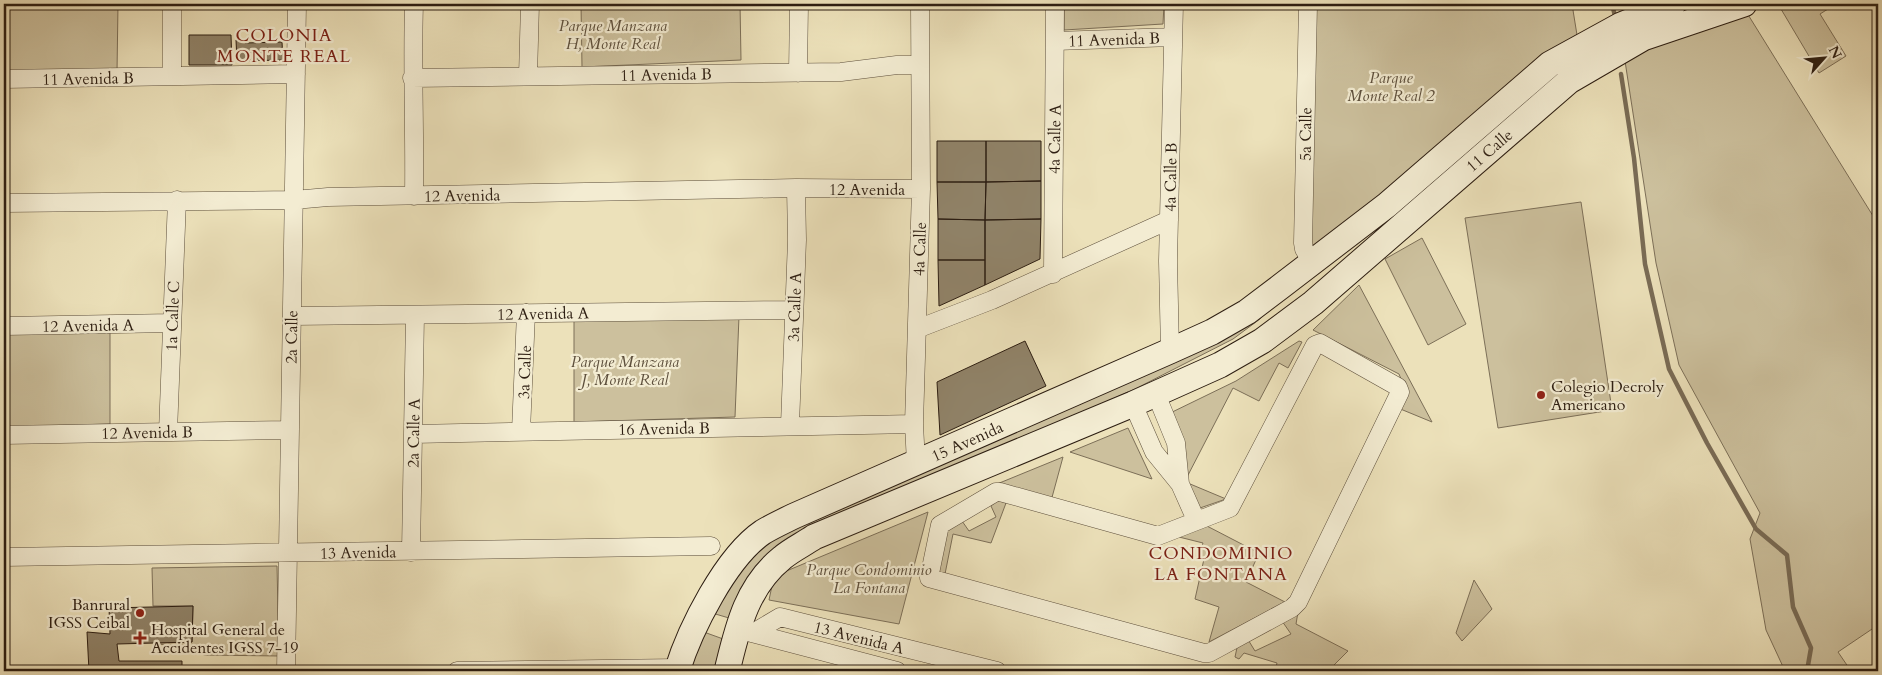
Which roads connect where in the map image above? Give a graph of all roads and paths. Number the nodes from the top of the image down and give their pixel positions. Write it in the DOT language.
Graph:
graph roads {
  1 [pos="172,4"];
  2 [pos="297,4"];
  3 [pos="414,4"];
  4 [pos="530,4"];
  5 [pos="799,4"];
  6 [pos="920,4"];
  7 [pos="1055,4"];
  8 [pos="1174,4"];
  9 [pos="1308,4"];
  10 [pos="1673,4"];
  11 [pos="1744,4"];
  12 [pos="1173,37"];
  13 [pos="1055,41"];
  14 [pos="920,65"];
  15 [pos="798,72"];
  16 [pos="296,74"];
  17 [pos="172,76"];
  18 [pos="528,76"];
  19 [pos="412,78"];
  20 [pos="4,79"];
  21 [pos="796,188"];
  22 [pos="921,189"];
  23 [pos="414,196"];
  24 [pos="177,200"];
  25 [pos="294,200"];
  26 [pos="4,203"];
  27 [pos="1168,220"];
  28 [pos="1312,263"];
  29 [pos="1052,274"];
  30 [pos="793,310"];
  31 [pos="526,313"];
  32 [pos="415,315"];
  33 [pos="292,316"];
  34 [pos="172,323"];
  35 [pos="4,326"];
  36 [pos="917,329"];
  37 [pos="1262,341"];
  38 [pos="1170,351"];
  39 [pos="1159,401"];
  40 [pos="1136,411"];
  41 [pos="914,424"];
  42 [pos="790,425"];
  43 [pos="290,430"];
  44 [pos="168,432"];
  45 [pos="522,432"];
  46 [pos="414,434"];
  47 [pos="4,435"];
  48 [pos="916,463"];
  49 [pos="1180,484"];
  50 [pos="1196,520"];
  51 [pos="711,546"];
  52 [pos="412,552"];
  53 [pos="288,554"];
  54 [pos="4,557"];
  55 [pos="699,617"];
  56 [pos="745,631"];
  57 [pos="558,670"];
  58 [pos="677,670"];
  59 [pos="286,671"];
  60 [pos="457,671"];
  61 [pos="727,671"];
  62 [pos="897,671"];
  63 [pos="997,671"];
  1 -- 17 [label="street"];
  2 -- 16 [label="street, 2a Calle"];
  3 -- 19 [label="street"];
  4 -- 18 [label="street"];
  5 -- 15 [label="street"];
  6 -- 14 [label="street, 4a Calle"];
  7 -- 13 [label="street, 4a Calle A"];
  8 -- 12 [label="street, 4a Calle B"];
  9 -- 28 [label="street, 5a Calle"];
  10 -- 28 [label="main road, 11 Calle"];
  11 -- 37 [label="main road, 11 Calle"];
  12 -- 13 [label="street, 11 Avenida B"];
  12 -- 27 [label="street, 4a Calle B"];
  13 -- 29 [label="street, 4a Calle A"];
  14 -- 15 [label="street, 11 Avenida B"];
  14 -- 22 [label="street, 4a Calle"];
  15 -- 18 [label="street, 11 Avenida B"];
  16 -- 17 [label="street, 11 Avenida B"];
  16 -- 25 [label="street, 2a Calle"];
  17 -- 20 [label="street, 11 Avenida B"];
  18 -- 19 [label="street, 11 Avenida B"];
  19 -- 23 [label="street"];
  21 -- 22 [label="street, 12 Avenida"];
  21 -- 23 [label="street, 12 Avenida"];
  21 -- 30 [label="street, 3a Calle A"];
  22 -- 36 [label="street, 4a Calle"];
  23 -- 25 [label="street, 12 Avenida"];
  24 -- 25 [label="street, 12 Avenida"];
  24 -- 26 [label="street, 12 Avenida"];
  24 -- 34 [label="street, 1a Calle C"];
  25 -- 33 [label="street, 2a Calle"];
  27 -- 29 [label="street"];
  27 -- 38 [label="street, 4a Calle B"];
  28 -- 37 [label="main road"];
  28 -- 38 [label="main road, 15 Avenida"];
  29 -- 36 [label="street"];
  30 -- 31 [label="street, 12 Avenida A"];
  30 -- 42 [label="street, 3a Calle A"];
  31 -- 32 [label="street, 12 Avenida A"];
  31 -- 45 [label="street, 3a Calle"];
  32 -- 33 [label="street, 12 Avenida A"];
  32 -- 46 [label="street, 2a Calle A"];
  33 -- 43 [label="street, 2a Calle"];
  34 -- 35 [label="street, 12 Avenida A"];
  34 -- 44 [label="street, 1a Calle C"];
  36 -- 41 [label="street, 4a Calle"];
  37 -- 39 [label="main road, 15 Avenida"];
  38 -- 48 [label="main road, 15 Avenida"];
  39 -- 40 [label="main road, 15 Avenida"];
  39 -- 49 [label="street"];
  40 -- 49 [label="street"];
  40 -- 56 [label="main road, 15 Avenida"];
  41 -- 42 [label="street, 16 Avenida B"];
  41 -- 48 [label="street, 4a Calle"];
  42 -- 45 [label="street, 16 Avenida B"];
  43 -- 44 [label="street, 12 Avenida B"];
  43 -- 53 [label="street, 2a Calle"];
  44 -- 47 [label="street, 12 Avenida B"];
  45 -- 46 [label="street, 16 Avenida B"];
  46 -- 52 [label="street, 2a Calle A"];
  48 -- 55 [label="main road, 15 Avenida"];
  49 -- 50 [label="street"];
  50 -- 50 [label="street"];
  51 -- 52 [label="street, 13 Avenida"];
  52 -- 53 [label="street, 13 Avenida"];
  53 -- 54 [label="street, 13 Avenida"];
  53 -- 59 [label="street, 2a Calle"];
  55 -- 56 [label="main road"];
  55 -- 58 [label="main road, 15 Avenida"];
  56 -- 61 [label="main road, 15 Avenida"];
  56 -- 62 [label="street"];
  56 -- 63 [label="street, 13 Avenida A"];
  57 -- 58 [label="street"];
  57 -- 60 [label="street"];
}
